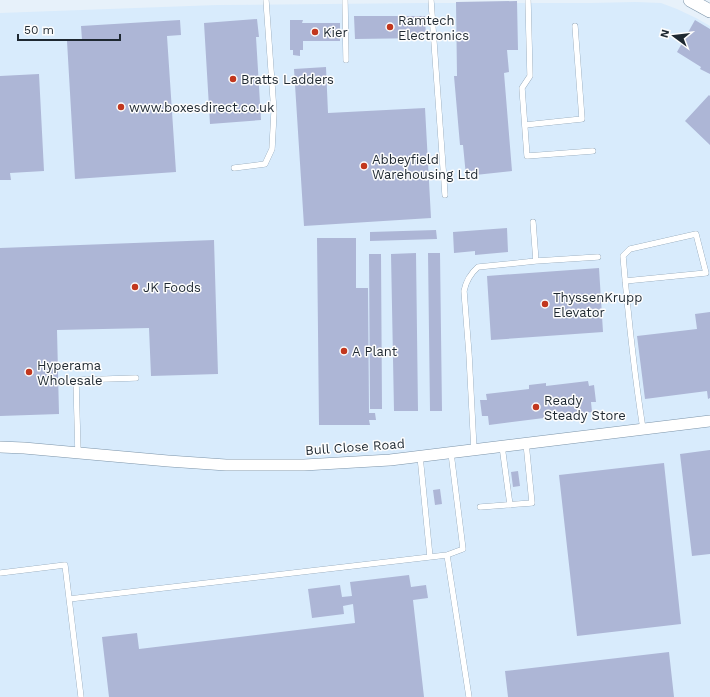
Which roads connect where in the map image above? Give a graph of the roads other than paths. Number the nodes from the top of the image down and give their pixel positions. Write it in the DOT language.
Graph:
graph roads {
  1 [pos="266,0"];
  2 [pos="346,0"];
  3 [pos="431,0"];
  4 [pos="528,0"];
  5 [pos="690,0"];
  6 [pos="710,11"];
  7 [pos="575,26"];
  8 [pos="346,60"];
  9 [pos="525,125"];
  10 [pos="593,151"];
  11 [pos="234,168"];
  12 [pos="444,195"];
  13 [pos="533,222"];
  14 [pos="598,256"];
  15 [pos="536,261"];
  16 [pos="625,281"];
  17 [pos="136,378"];
  18 [pos="710,421"];
  19 [pos="643,429"];
  20 [pos="526,443"];
  21 [pos="502,446"];
  22 [pos="0,447"];
  23 [pos="474,450"];
  24 [pos="451,452"];
  25 [pos="78,453"];
  26 [pos="420,456"];
  27 [pos="510,505"];
  28 [pos="480,507"];
  29 [pos="448,554"];
  30 [pos="430,557"];
  31 [pos="0,573"];
  32 [pos="69,599"];
  33 [pos="81,697"];
  34 [pos="469,697"];
  1 -- 11 [label="lane"];
  2 -- 8 [label="lane"];
  3 -- 12 [label="lane"];
  4 -- 9 [label="lane"];
  5 -- 6 [label="street"];
  7 -- 9 [label="lane"];
  9 -- 10 [label="lane"];
  13 -- 15 [label="lane"];
  14 -- 15 [label="lane"];
  15 -- 23 [label="lane"];
  16 -- 16 [label="lane"];
  16 -- 19 [label="lane"];
  17 -- 25 [label="lane"];
  18 -- 19 [label="street, Bull Close Road"];
  19 -- 20 [label="street, Bull Close Road"];
  20 -- 21 [label="street, Bull Close Road"];
  20 -- 27 [label="lane"];
  21 -- 23 [label="street, Bull Close Road"];
  21 -- 27 [label="lane"];
  22 -- 25 [label="street, Bull Close Road"];
  23 -- 24 [label="street, Bull Close Road"];
  24 -- 26 [label="street, Bull Close Road"];
  24 -- 29 [label="lane"];
  25 -- 26 [label="street, Bull Close Road"];
  26 -- 30 [label="lane"];
  27 -- 28 [label="lane"];
  29 -- 30 [label="lane"];
  29 -- 34 [label="lane"];
  30 -- 32 [label="lane"];
  31 -- 32 [label="lane"];
  32 -- 33 [label="lane"];
}
